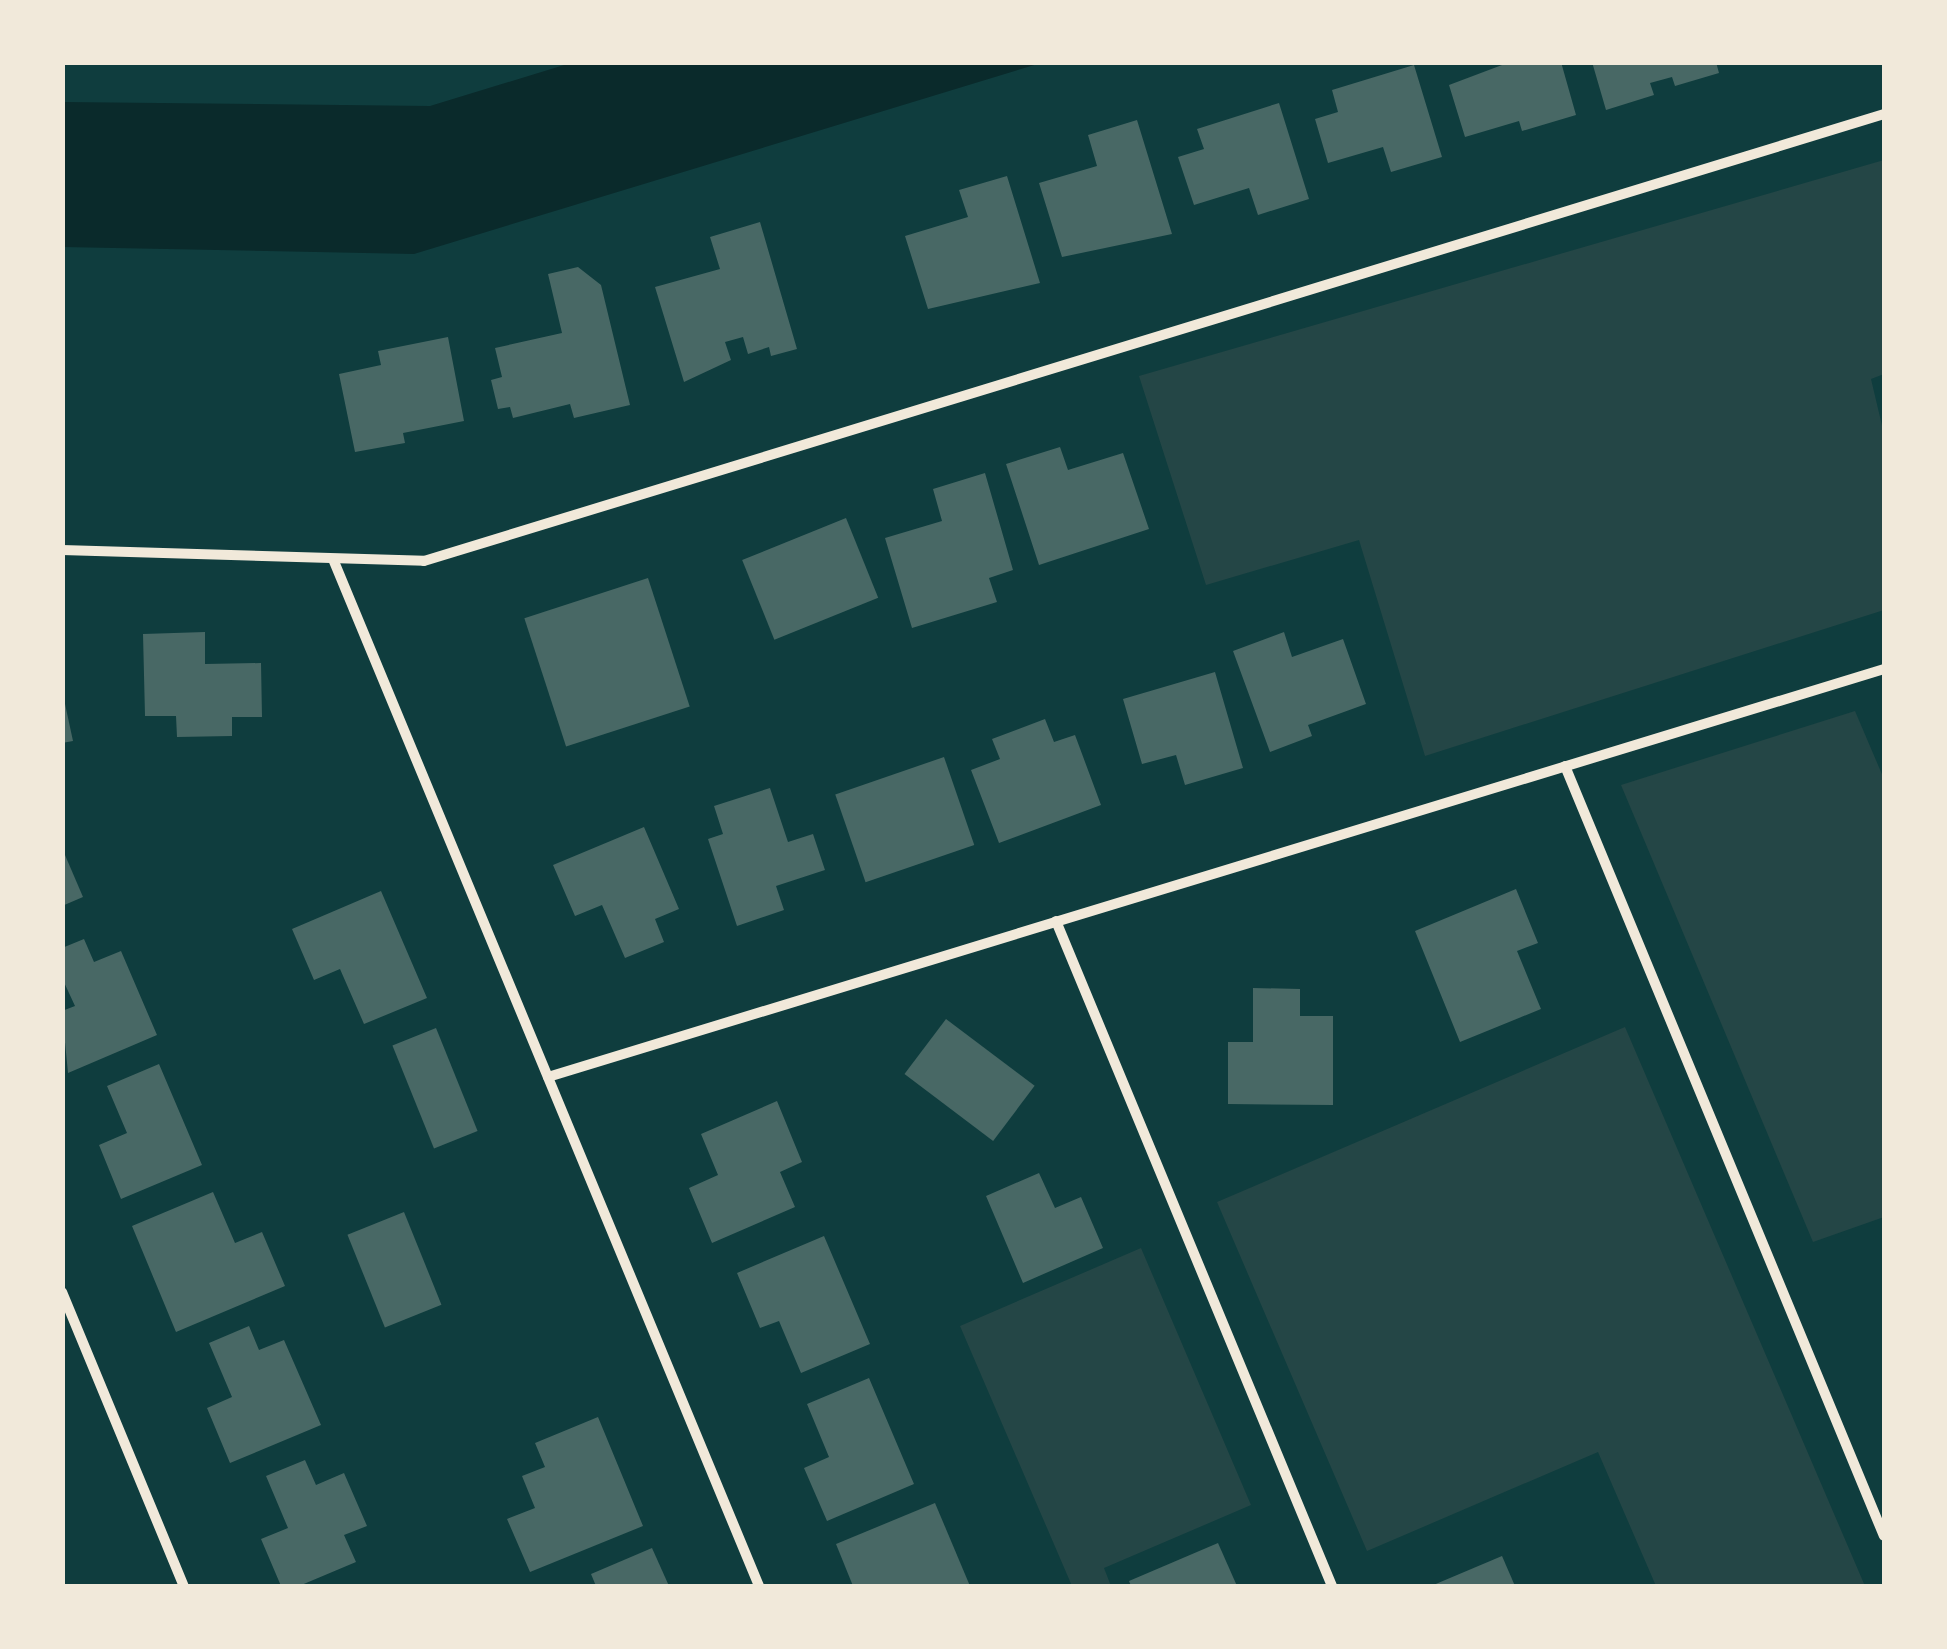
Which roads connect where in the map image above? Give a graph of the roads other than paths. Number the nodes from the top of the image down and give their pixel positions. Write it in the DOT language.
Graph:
graph roads {
  1 [pos="1884,114"];
  2 [pos="62,550"];
  3 [pos="333,558"];
  4 [pos="1884,669"];
  5 [pos="1565,766"];
  6 [pos="1056,922"];
  7 [pos="548,1077"];
  8 [pos="62,1292"];
  9 [pos="1884,1536"];
  10 [pos="184,1586"];
  11 [pos="759,1586"];
  12 [pos="1332,1586"];
  1 -- 3 [label="street"];
  2 -- 3 [label="street"];
  3 -- 7 [label="street"];
  4 -- 5 [label="street"];
  5 -- 6 [label="street"];
  5 -- 9 [label="street"];
  6 -- 7 [label="street"];
  6 -- 12 [label="street"];
  7 -- 11 [label="street"];
  8 -- 10 [label="street"];
}
